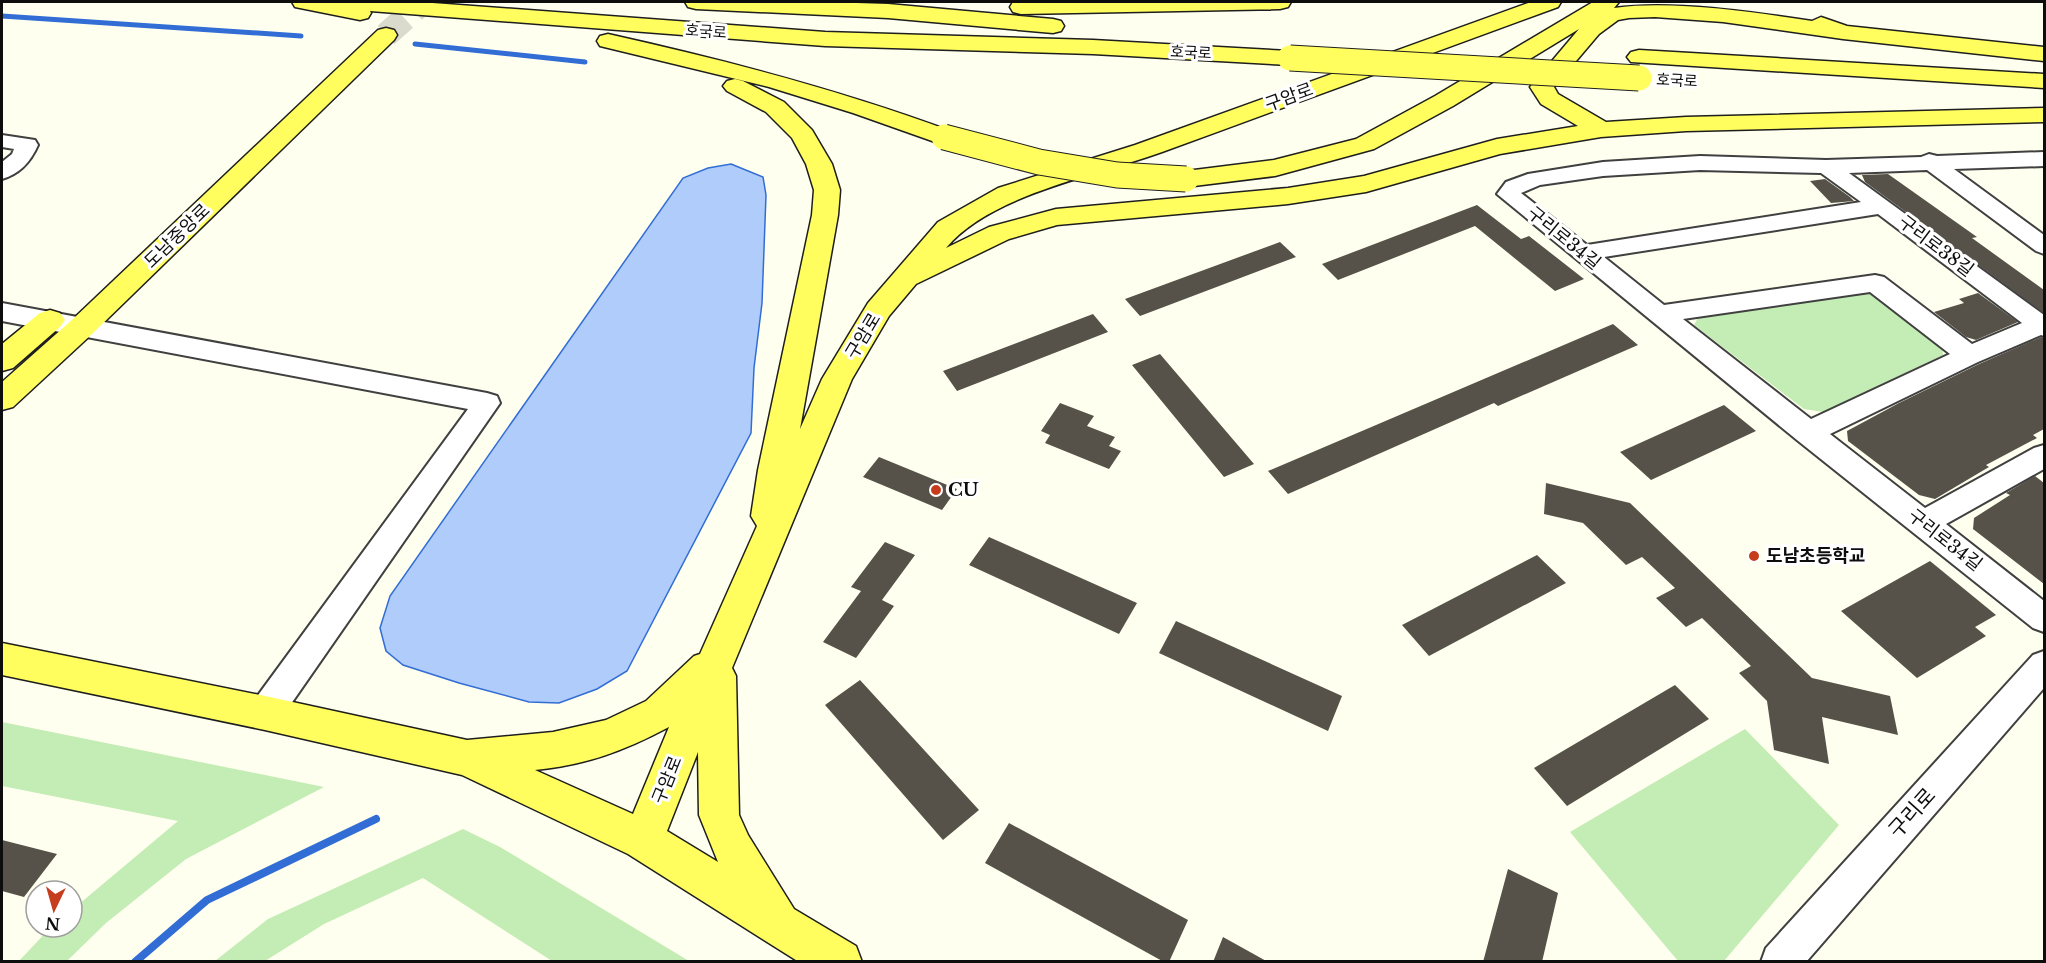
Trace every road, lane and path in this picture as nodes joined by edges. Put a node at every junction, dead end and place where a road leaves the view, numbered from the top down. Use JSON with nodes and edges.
{"nodes":[{"id":1,"x":303,"y":2,"type":"edge"},
{"id":2,"x":339,"y":2,"type":"edge"},
{"id":3,"x":696,"y":2,"type":"edge"},
{"id":4,"x":1280,"y":2,"type":"edge"},
{"id":5,"x":1550,"y":2,"type":"edge"},
{"id":6,"x":1608,"y":2,"type":"edge"},
{"id":7,"x":1763,"y":2,"type":"edge"},
{"id":8,"x":888,"y":11,"type":"junction"},
{"id":9,"x":1843,"y":32,"type":"junction"},
{"id":10,"x":386,"y":35,"type":"tunnel mouth"},
{"id":11,"x":2044,"y":54,"type":"edge"},
{"id":12,"x":677,"y":56,"type":"junction"},
{"id":13,"x":1639,"y":67,"type":"junction"},
{"id":14,"x":2044,"y":81,"type":"edge"},
{"id":15,"x":2044,"y":98,"type":"edge"},
{"id":16,"x":2044,"y":115,"type":"edge"},
{"id":17,"x":1601,"y":130,"type":"junction"},
{"id":18,"x":2,"y":141,"type":"edge"},
{"id":19,"x":1929,"y":161,"type":"junction"},
{"id":20,"x":2041,"y":161,"type":"edge"},
{"id":21,"x":1826,"y":167,"type":"junction"},
{"id":22,"x":2,"y":172,"type":"edge"},
{"id":23,"x":1882,"y":206,"type":"junction"},
{"id":24,"x":2044,"y":246,"type":"edge"},
{"id":25,"x":1583,"y":253,"type":"junction"},
{"id":26,"x":903,"y":281,"type":"junction"},
{"id":27,"x":2,"y":312,"type":"edge"},
{"id":28,"x":1658,"y":314,"type":"junction"},
{"id":29,"x":50,"y":320,"type":"junction"},
{"id":30,"x":83,"y":326,"type":"junction"},
{"id":31,"x":2043,"y":326,"type":"edge"},
{"id":32,"x":1969,"y":356,"type":"junction"},
{"id":33,"x":2,"y":360,"type":"edge"},
{"id":34,"x":2,"y":399,"type":"edge"},
{"id":35,"x":1807,"y":433,"type":"junction"},
{"id":36,"x":2044,"y":456,"type":"edge"},
{"id":37,"x":1923,"y":523,"type":"junction"},
{"id":38,"x":764,"y":554,"type":"junction"},
{"id":39,"x":2044,"y":619,"type":"edge"},
{"id":40,"x":717,"y":658,"type":"junction"},
{"id":41,"x":2,"y":659,"type":"edge"},
{"id":42,"x":2044,"y":665,"type":"edge"},
{"id":43,"x":265,"y":713,"type":"junction"},
{"id":44,"x":467,"y":758,"type":"junction"},
{"id":45,"x":643,"y":840,"type":"junction"},
{"id":46,"x":780,"y":925,"type":"junction"},
{"id":47,"x":840,"y":962,"type":"edge"},
{"id":48,"x":1780,"y":962,"type":"edge"}],
"edges":[{"from":1,"to":12,"type":"main road"},
{"from":2,"to":13,"type":"main road","name":"호국로","bridge":true},
{"from":3,"to":8,"type":"main road","name":"호국로"},
{"from":4,"to":8,"type":"main road"},
{"from":5,"to":26,"type":"main road","name":"구암로"},
{"from":6,"to":12,"type":"main road","bridge":true},
{"from":7,"to":9,"type":"main road"},
{"from":8,"to":13,"type":"main road","name":"호국로"},
{"from":9,"to":11,"type":"main road"},
{"from":9,"to":17,"type":"main road"},
{"from":10,"to":30,"type":"main road","name":"도남중앙로"},
{"from":12,"to":38,"type":"main road"},
{"from":13,"to":14,"type":"main road","name":"호국로"},
{"from":13,"to":15,"type":"main road","name":"호국로"},
{"from":16,"to":17,"type":"main road"},
{"from":17,"to":26,"type":"main road"},
{"from":18,"to":22,"type":"street"},
{"from":19,"to":20,"type":"street","name":"구리로34길"},
{"from":19,"to":21,"type":"street","name":"구리로34길"},
{"from":19,"to":24,"type":"street"},
{"from":21,"to":23,"type":"street","name":"구리로38길"},
{"from":21,"to":25,"type":"street","name":"구리로34길"},
{"from":23,"to":25,"type":"street"},
{"from":23,"to":31,"type":"street","name":"구리로38길"},
{"from":25,"to":28,"type":"street","name":"구리로34길"},
{"from":26,"to":38,"type":"main road","name":"구암로"},
{"from":27,"to":29,"type":"street"},
{"from":28,"to":32,"type":"street"},
{"from":28,"to":35,"type":"street","name":"구리로34길"},
{"from":29,"to":30,"type":"street"},
{"from":29,"to":33,"type":"main road"},
{"from":30,"to":34,"type":"main road","name":"도남중앙로"},
{"from":30,"to":43,"type":"street"},
{"from":31,"to":32,"type":"street"},
{"from":32,"to":35,"type":"street"},
{"from":35,"to":37,"type":"street","name":"구리로34길"},
{"from":36,"to":37,"type":"street"},
{"from":37,"to":39,"type":"street","name":"구리로34길"},
{"from":38,"to":40,"type":"main road","name":"구암로"},
{"from":40,"to":44,"type":"main road"},
{"from":40,"to":45,"type":"main road","name":"구암로"},
{"from":40,"to":46,"type":"main road"},
{"from":41,"to":43,"type":"main road"},
{"from":42,"to":48,"type":"street","name":"구리로"},
{"from":43,"to":44,"type":"main road"},
{"from":44,"to":45,"type":"main road"},
{"from":45,"to":46,"type":"main road"},
{"from":46,"to":47,"type":"main road"}]}
